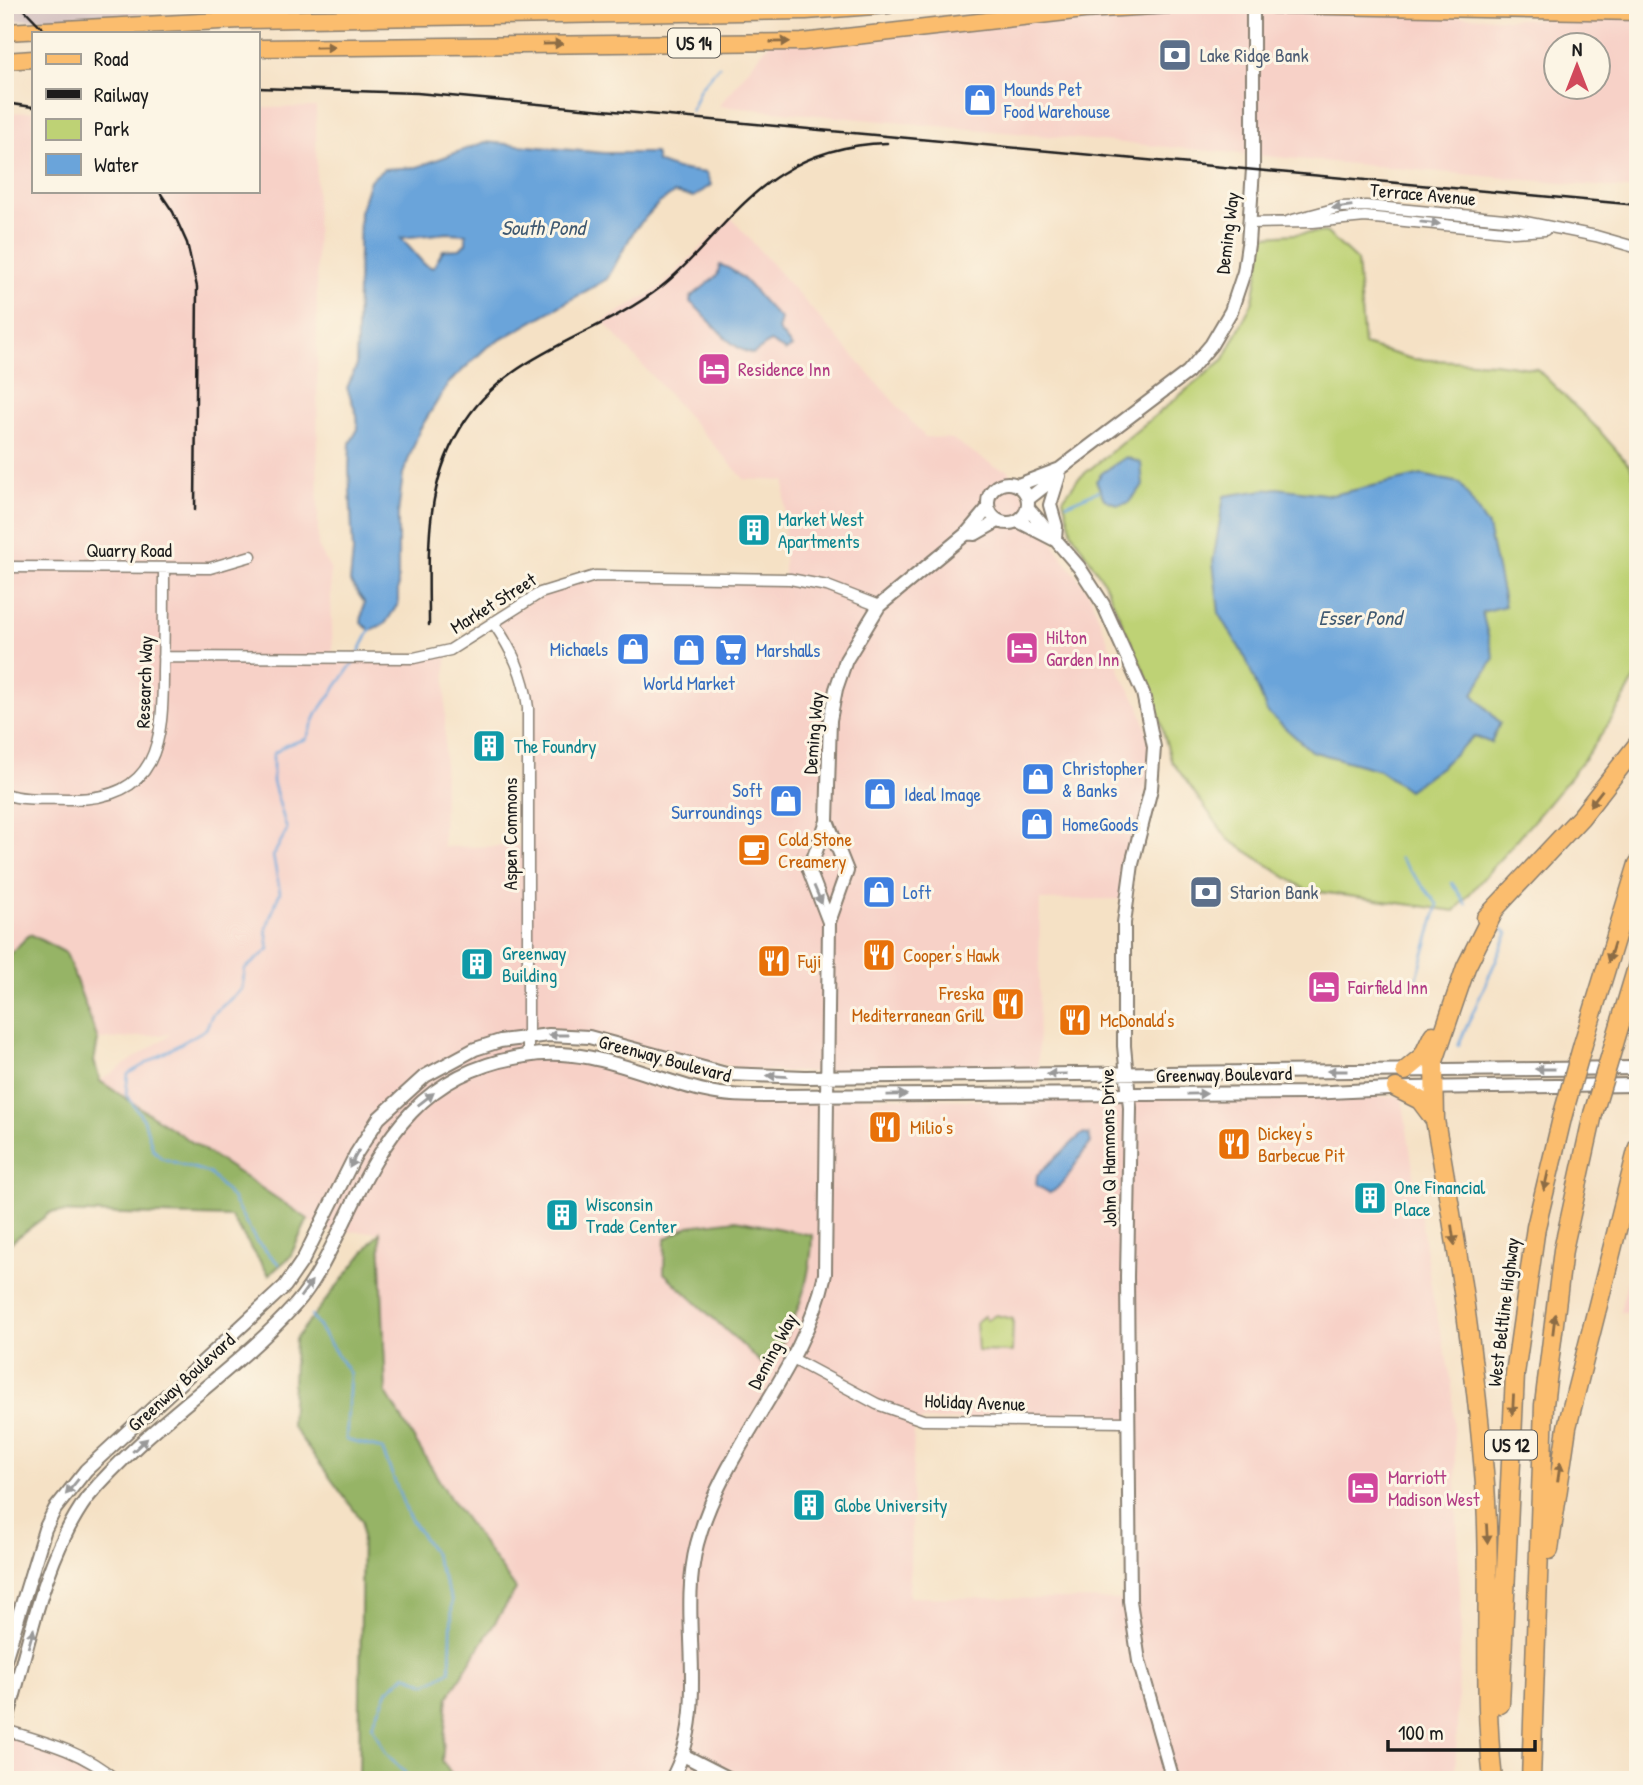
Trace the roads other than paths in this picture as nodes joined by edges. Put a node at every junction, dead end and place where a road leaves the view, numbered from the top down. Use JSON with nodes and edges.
{"nodes":[{"id":1,"x":888,"y":5,"type":"edge"},
{"id":2,"x":1172,"y":5,"type":"edge"},
{"id":3,"x":1254,"y":5,"type":"edge"},
{"id":4,"x":1273,"y":5,"type":"edge"},
{"id":5,"x":753,"y":9,"type":"edge"},
{"id":6,"x":1638,"y":12,"type":"edge"},
{"id":7,"x":5,"y":32,"type":"edge"},
{"id":8,"x":259,"y":48,"type":"edge"},
{"id":9,"x":32,"y":59,"type":"edge"},
{"id":10,"x":5,"y":61,"type":"edge"},
{"id":11,"x":1250,"y":223,"type":"junction"},
{"id":12,"x":1638,"y":248,"type":"edge"},
{"id":13,"x":1060,"y":469,"type":"junction"},
{"id":14,"x":1018,"y":485,"type":"junction"},
{"id":15,"x":1028,"y":504,"type":"junction"},
{"id":16,"x":988,"y":508,"type":"junction"},
{"id":17,"x":998,"y":521,"type":"junction"},
{"id":18,"x":1018,"y":521,"type":"junction"},
{"id":19,"x":967,"y":533,"type":"junction"},
{"id":20,"x":1055,"y":540,"type":"junction"},
{"id":21,"x":251,"y":556,"type":"dead end"},
{"id":22,"x":5,"y":567,"type":"edge"},
{"id":23,"x":164,"y":568,"type":"junction"},
{"id":24,"x":879,"y":606,"type":"junction"},
{"id":25,"x":493,"y":622,"type":"junction"},
{"id":26,"x":163,"y":657,"type":"junction"},
{"id":27,"x":1638,"y":744,"type":"edge"},
{"id":28,"x":5,"y":794,"type":"edge"},
{"id":29,"x":827,"y":821,"type":"junction"},
{"id":30,"x":1638,"y":864,"type":"edge"},
{"id":31,"x":1494,"y":912,"type":"junction"},
{"id":32,"x":829,"y":922,"type":"junction"},
{"id":33,"x":1638,"y":964,"type":"edge"},
{"id":34,"x":527,"y":1036,"type":"junction"},
{"id":35,"x":528,"y":1055,"type":"junction"},
{"id":36,"x":1638,"y":1068,"type":"edge"},
{"id":37,"x":1405,"y":1071,"type":"junction"},
{"id":38,"x":1125,"y":1073,"type":"junction"},
{"id":39,"x":828,"y":1077,"type":"junction"},
{"id":40,"x":1434,"y":1079,"type":"junction"},
{"id":41,"x":1638,"y":1085,"type":"edge"},
{"id":42,"x":1396,"y":1088,"type":"junction"},
{"id":43,"x":1128,"y":1094,"type":"junction"},
{"id":44,"x":828,"y":1096,"type":"junction"},
{"id":45,"x":1435,"y":1119,"type":"junction"},
{"id":46,"x":1638,"y":1147,"type":"edge"},
{"id":47,"x":791,"y":1358,"type":"junction"},
{"id":48,"x":1128,"y":1422,"type":"junction"},
{"id":49,"x":5,"y":1660,"type":"edge"},
{"id":50,"x":1534,"y":1685,"type":"junction"},
{"id":51,"x":5,"y":1729,"type":"edge"},
{"id":52,"x":683,"y":1755,"type":"junction"},
{"id":53,"x":116,"y":1780,"type":"edge"},
{"id":54,"x":671,"y":1780,"type":"edge"},
{"id":55,"x":732,"y":1780,"type":"edge"},
{"id":56,"x":1173,"y":1780,"type":"edge"},
{"id":57,"x":1495,"y":1780,"type":"edge"},
{"id":58,"x":1531,"y":1780,"type":"edge"}],
"edges":[{"from":1,"to":5,"type":"main road","number":"US 14"},
{"from":8,"to":2,"type":"main road","number":"US 14","one_way":true},
{"from":3,"to":11,"type":"street","name":"Deming Way"},
{"from":4,"to":6,"type":"main road"},
{"from":5,"to":7,"type":"main road","number":"US 14"},
{"from":9,"to":10,"type":"main road"},
{"from":11,"to":12,"type":"street","name":"Terrace Avenue"},
{"from":11,"to":13,"type":"street","name":"Deming Way"},
{"from":13,"to":14,"type":"street","name":"Deming Way"},
{"from":13,"to":15,"type":"street","name":"Deming Way"},
{"from":13,"to":20,"type":"street"},
{"from":14,"to":15,"type":"street"},
{"from":14,"to":16,"type":"street"},
{"from":15,"to":18,"type":"street"},
{"from":15,"to":20,"type":"street","name":"John Q Hammons Drive"},
{"from":16,"to":17,"type":"street"},
{"from":16,"to":19,"type":"street","name":"Deming Way"},
{"from":17,"to":18,"type":"street"},
{"from":17,"to":19,"type":"street","name":"Deming Way"},
{"from":18,"to":20,"type":"street","name":"John Q Hammons Drive"},
{"from":19,"to":24,"type":"street","name":"Deming Way"},
{"from":20,"to":38,"type":"street","name":"John Q Hammons Drive"},
{"from":21,"to":23,"type":"street","name":"Quarry Road"},
{"from":22,"to":23,"type":"street","name":"Quarry Road"},
{"from":23,"to":26,"type":"street","name":"Research Way"},
{"from":24,"to":25,"type":"street","name":"Market Street"},
{"from":24,"to":29,"type":"street","name":"Deming Way"},
{"from":25,"to":26,"type":"street","name":"Market Street"},
{"from":25,"to":34,"type":"street","name":"Aspen Commons"},
{"from":26,"to":28,"type":"street","name":"Research Way"},
{"from":27,"to":31,"type":"highway","one_way":true},
{"from":29,"to":32,"type":"street","name":"Deming Way"},
{"from":29,"to":32,"type":"street","name":"Deming Way","one_way":true},
{"from":30,"to":57,"type":"highway","name":"West Beltline Highway","number":"US 12","one_way":true,"bridge":true},
{"from":31,"to":37,"type":"highway"},
{"from":31,"to":40,"type":"highway"},
{"from":32,"to":39,"type":"street","name":"Deming Way"},
{"from":50,"to":33,"type":"highway","number":"US 12","one_way":true,"bridge":true},
{"from":34,"to":35,"type":"street","name":"Aspen Commons"},
{"from":39,"to":34,"type":"street","name":"Greenway Boulevard","one_way":true},
{"from":34,"to":49,"type":"street","name":"Greenway Boulevard","one_way":true},
{"from":35,"to":44,"type":"street","name":"Greenway Boulevard"},
{"from":51,"to":35,"type":"street","name":"Greenway Boulevard","one_way":true},
{"from":36,"to":40,"type":"street","name":"Greenway Boulevard","one_way":true},
{"from":37,"to":38,"type":"street","name":"Greenway Boulevard","one_way":true},
{"from":37,"to":40,"type":"street","name":"Greenway Boulevard"},
{"from":38,"to":39,"type":"street","name":"Greenway Boulevard","one_way":true},
{"from":38,"to":43,"type":"street","name":"John Q Hammons Drive"},
{"from":39,"to":44,"type":"street","name":"Deming Way"},
{"from":40,"to":41,"type":"street","name":"Greenway Boulevard"},
{"from":40,"to":42,"type":"street","name":"Greenway Boulevard"},
{"from":40,"to":45,"type":"highway"},
{"from":43,"to":42,"type":"street","name":"Greenway Boulevard","one_way":true},
{"from":42,"to":45,"type":"highway"},
{"from":44,"to":43,"type":"street","name":"Greenway Boulevard","one_way":true},
{"from":43,"to":48,"type":"street","name":"John Q Hammons Drive"},
{"from":44,"to":47,"type":"street","name":"Deming Way"},
{"from":45,"to":57,"type":"highway","one_way":true},
{"from":50,"to":46,"type":"highway","one_way":true},
{"from":47,"to":48,"type":"street","name":"Holiday Avenue"},
{"from":47,"to":52,"type":"street","name":"Deming Way"},
{"from":48,"to":56,"type":"street","name":"John Q Hammons Drive"},
{"from":50,"to":58,"type":"highway","number":"US 12"},
{"from":51,"to":53,"type":"street"},
{"from":52,"to":54,"type":"street","name":"Deming Way"},
{"from":52,"to":55,"type":"street"}]}
